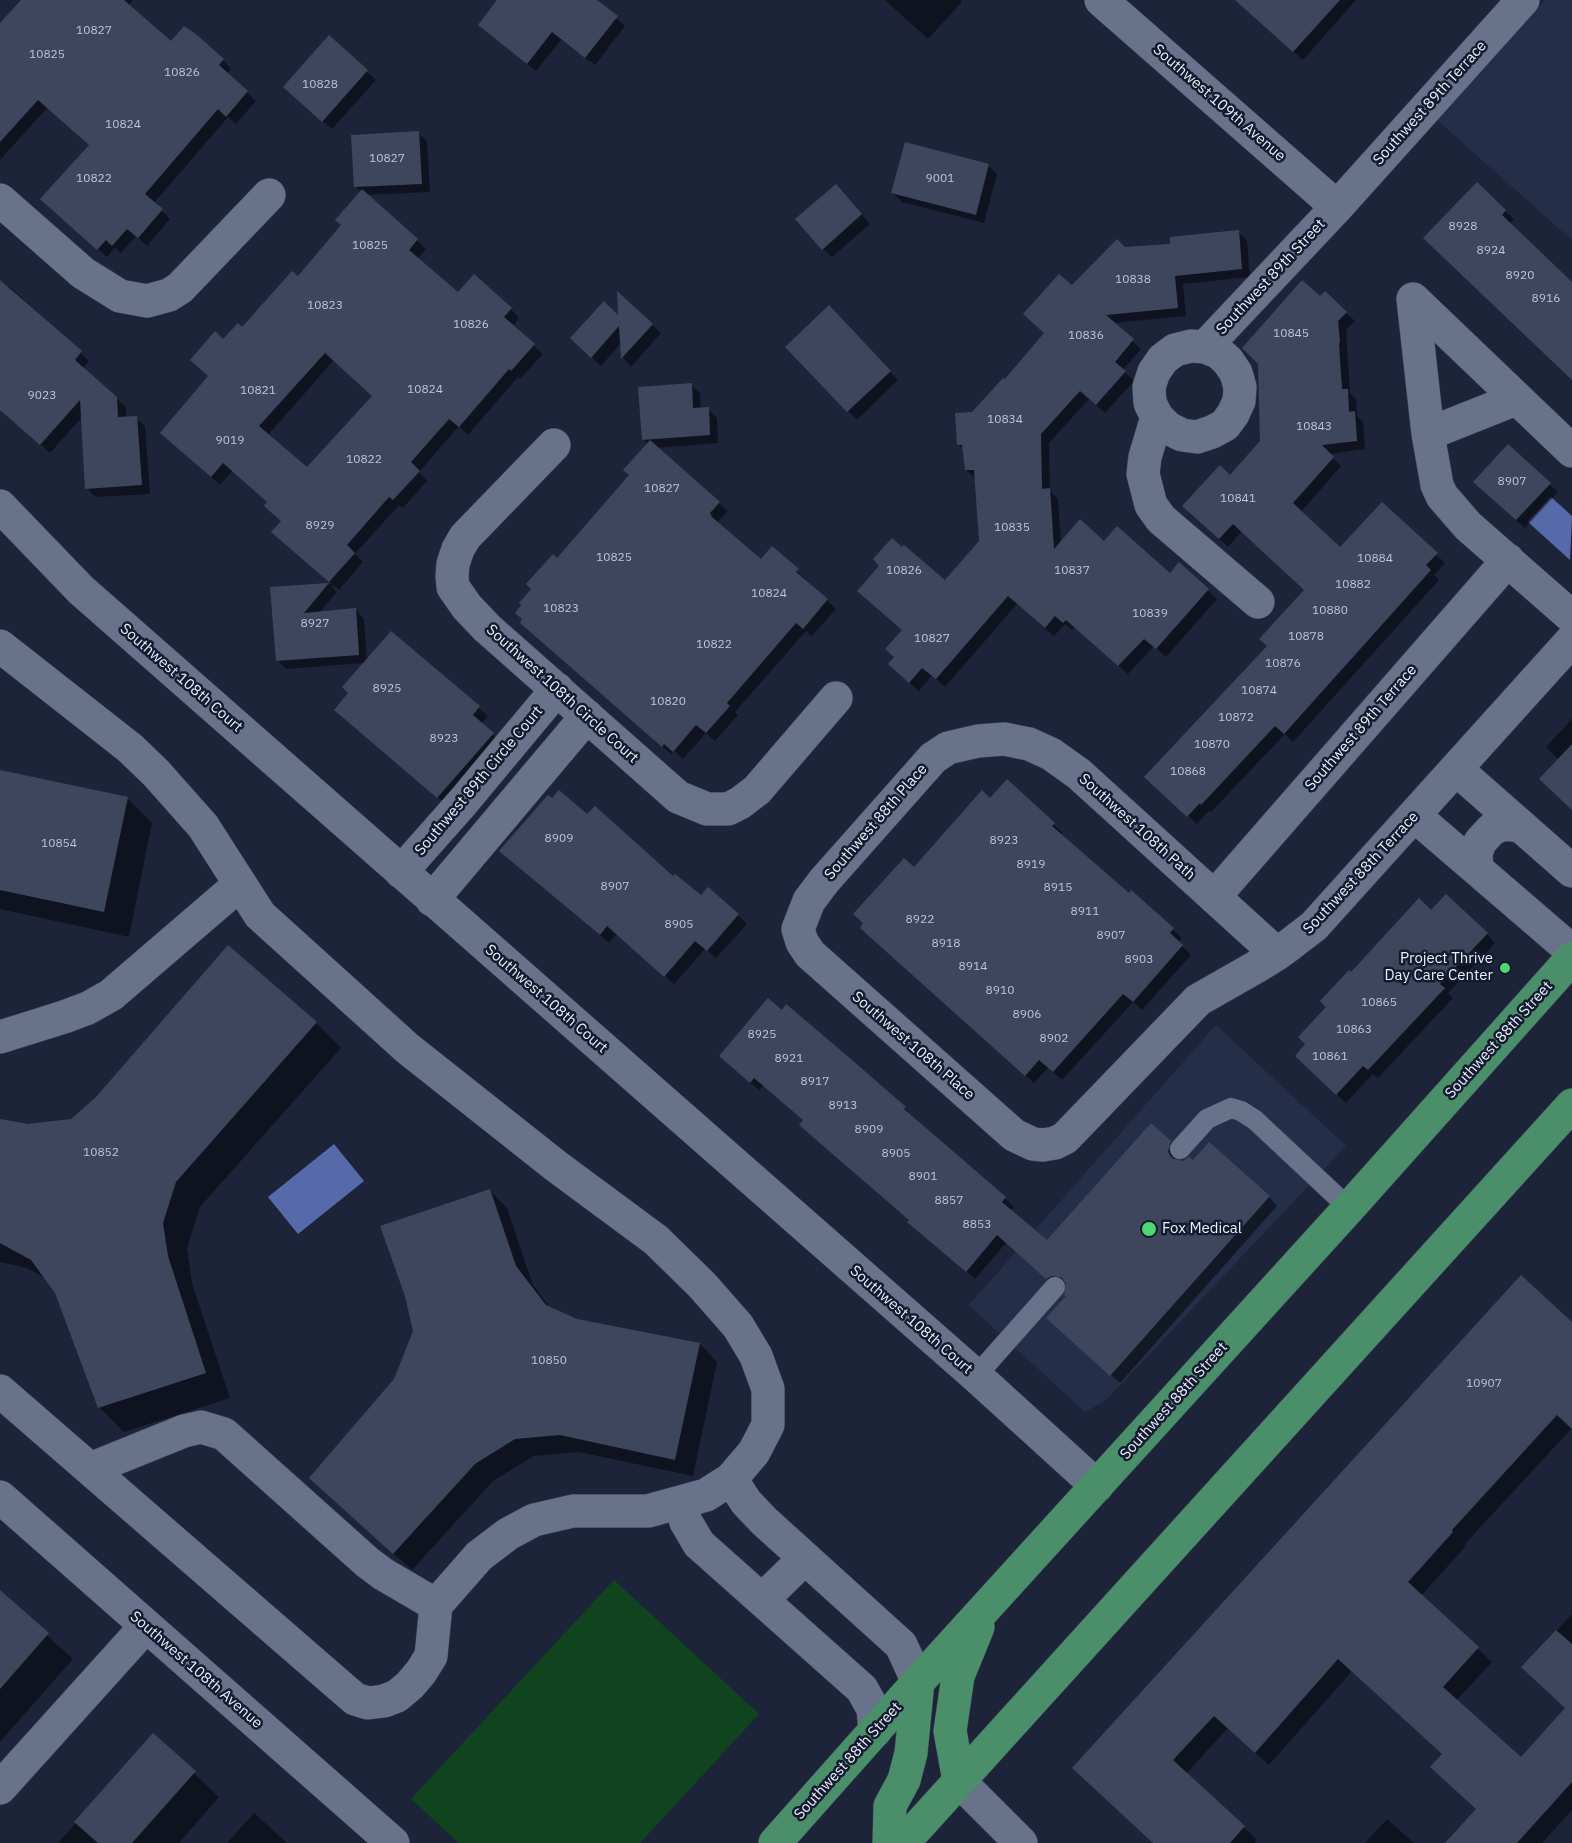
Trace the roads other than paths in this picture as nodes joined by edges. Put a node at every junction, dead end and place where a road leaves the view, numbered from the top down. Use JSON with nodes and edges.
{"nodes":[{"id":1,"x":1101,"y":0,"type":"edge"},
{"id":2,"x":1523,"y":0,"type":"edge"},
{"id":3,"x":269,"y":195,"type":"dead end"},
{"id":4,"x":0,"y":200,"type":"edge"},
{"id":5,"x":1337,"y":207,"type":"junction"},
{"id":6,"x":1205,"y":347,"type":"junction"},
{"id":7,"x":1516,"y":399,"type":"junction"},
{"id":8,"x":1157,"y":417,"type":"junction"},
{"id":9,"x":1428,"y":434,"type":"junction"},
{"id":10,"x":554,"y":445,"type":"dead end"},
{"id":11,"x":1572,"y":451,"type":"edge"},
{"id":12,"x":0,"y":506,"type":"edge"},
{"id":13,"x":1508,"y":560,"type":"junction"},
{"id":14,"x":1258,"y":602,"type":"dead end"},
{"id":15,"x":1572,"y":617,"type":"edge"},
{"id":16,"x":1572,"y":640,"type":"edge"},
{"id":17,"x":0,"y":646,"type":"edge"},
{"id":18,"x":557,"y":689,"type":"junction"},
{"id":19,"x":836,"y":698,"type":"dead end"},
{"id":20,"x":587,"y":716,"type":"junction"},
{"id":21,"x":978,"y":741,"type":"joint"},
{"id":22,"x":1456,"y":769,"type":"junction"},
{"id":23,"x":463,"y":802,"type":"junction"},
{"id":24,"x":1415,"y":816,"type":"junction"},
{"id":25,"x":1521,"y":826,"type":"junction"},
{"id":26,"x":492,"y":829,"type":"junction"},
{"id":27,"x":1477,"y":869,"type":"junction"},
{"id":28,"x":1572,"y":871,"type":"edge"},
{"id":29,"x":401,"y":872,"type":"junction"},
{"id":30,"x":239,"y":885,"type":"junction"},
{"id":31,"x":1214,"y":897,"type":"junction"},
{"id":32,"x":432,"y":900,"type":"junction"},
{"id":33,"x":798,"y":929,"type":"joint"},
{"id":34,"x":1572,"y":951,"type":"edge"},
{"id":35,"x":1277,"y":954,"type":"junction"},
{"id":36,"x":1572,"y":958,"type":"edge"},
{"id":37,"x":0,"y":1037,"type":"edge"},
{"id":38,"x":1572,"y":1105,"type":"edge"},
{"id":39,"x":1043,"y":1145,"type":"joint"},
{"id":40,"x":1180,"y":1149,"type":"dead end"},
{"id":41,"x":1350,"y":1208,"type":"junction"},
{"id":42,"x":1055,"y":1287,"type":"dead end"},
{"id":43,"x":975,"y":1376,"type":"junction"},
{"id":44,"x":0,"y":1391,"type":"edge"},
{"id":45,"x":90,"y":1469,"type":"junction"},
{"id":46,"x":731,"y":1479,"type":"junction"},
{"id":47,"x":1097,"y":1486,"type":"junction"},
{"id":48,"x":0,"y":1497,"type":"edge"},
{"id":49,"x":680,"y":1503,"type":"junction"},
{"id":50,"x":805,"y":1558,"type":"junction"},
{"id":51,"x":762,"y":1600,"type":"junction"},
{"id":52,"x":436,"y":1605,"type":"junction"},
{"id":53,"x":984,"y":1611,"type":"junction"},
{"id":54,"x":146,"y":1626,"type":"junction"},
{"id":55,"x":918,"y":1682,"type":"junction"},
{"id":56,"x":876,"y":1731,"type":"junction"},
{"id":57,"x":959,"y":1781,"type":"junction"},
{"id":58,"x":0,"y":1788,"type":"edge"},
{"id":59,"x":393,"y":1843,"type":"edge"},
{"id":60,"x":775,"y":1843,"type":"edge"},
{"id":61,"x":889,"y":1843,"type":"edge"},
{"id":62,"x":903,"y":1843,"type":"edge"},
{"id":63,"x":1021,"y":1843,"type":"edge"}],
"edges":[{"from":1,"to":5,"type":"street","name":"Southwest 109th Avenue"},
{"from":2,"to":5,"type":"street","name":"Southwest 89th Terrace"},
{"from":3,"to":4,"type":"street"},
{"from":5,"to":6,"type":"street","name":"Southwest 89th Street"},
{"from":6,"to":8,"type":"street","name":"Southwest 89th Street"},
{"from":6,"to":8,"type":"street","name":"Southwest 89th Street"},
{"from":7,"to":9,"type":"street"},
{"from":7,"to":9,"type":"street"},
{"from":7,"to":11,"type":"street"},
{"from":8,"to":14,"type":"street"},
{"from":9,"to":13,"type":"street"},
{"from":10,"to":18,"type":"street","name":"Southwest 108th Circle Court"},
{"from":12,"to":29,"type":"street","name":"Southwest 108th Court"},
{"from":13,"to":15,"type":"street"},
{"from":13,"to":31,"type":"street","name":"Southwest 89th Terrace"},
{"from":16,"to":22,"type":"street","name":"Southwest 88th Terrace"},
{"from":17,"to":30,"type":"street"},
{"from":18,"to":20,"type":"street","name":"Southwest 108th Circle Court"},
{"from":18,"to":23,"type":"street","name":"Southwest 89th Circle Court"},
{"from":19,"to":20,"type":"street","name":"Southwest 108th Circle Court"},
{"from":20,"to":26,"type":"street"},
{"from":21,"to":31,"type":"street","name":"Southwest 108th Path"},
{"from":21,"to":33,"type":"street","name":"Southwest 88th Place"},
{"from":22,"to":24,"type":"street","name":"Southwest 88th Terrace"},
{"from":22,"to":25,"type":"street"},
{"from":23,"to":26,"type":"street"},
{"from":23,"to":29,"type":"street","name":"Southwest 89th Circle Court"},
{"from":24,"to":27,"type":"street"},
{"from":24,"to":35,"type":"street","name":"Southwest 88th Terrace"},
{"from":25,"to":27,"type":"street"},
{"from":25,"to":28,"type":"street"},
{"from":26,"to":32,"type":"street"},
{"from":27,"to":34,"type":"street"},
{"from":29,"to":32,"type":"street","name":"Southwest 108th Court"},
{"from":30,"to":37,"type":"street"},
{"from":30,"to":46,"type":"street"},
{"from":31,"to":35,"type":"street","name":"Southwest 108th Path"},
{"from":32,"to":43,"type":"street","name":"Southwest 108th Court"},
{"from":33,"to":39,"type":"street","name":"Southwest 108th Place"},
{"from":35,"to":39,"type":"street","name":"Southwest 88th Terrace"},
{"from":36,"to":41,"type":"main road","name":"Southwest 88th Street"},
{"from":38,"to":57,"type":"main road"},
{"from":40,"to":41,"type":"lane"},
{"from":41,"to":47,"type":"main road","name":"Southwest 88th Street"},
{"from":42,"to":43,"type":"lane"},
{"from":43,"to":47,"type":"street","name":"Southwest 108th Court"},
{"from":44,"to":45,"type":"street"},
{"from":45,"to":52,"type":"street"},
{"from":45,"to":52,"type":"street"},
{"from":46,"to":49,"type":"street"},
{"from":46,"to":50,"type":"street"},
{"from":47,"to":53,"type":"main road","name":"Southwest 88th Street"},
{"from":48,"to":54,"type":"street","name":"Southwest 108th Avenue"},
{"from":49,"to":51,"type":"street"},
{"from":49,"to":52,"type":"street"},
{"from":50,"to":51,"type":"street"},
{"from":50,"to":55,"type":"street"},
{"from":51,"to":56,"type":"street"},
{"from":53,"to":55,"type":"main road","name":"Southwest 88th Street"},
{"from":53,"to":57,"type":"main road"},
{"from":54,"to":58,"type":"street"},
{"from":54,"to":59,"type":"street","name":"Southwest 108th Avenue"},
{"from":55,"to":56,"type":"main road","name":"Southwest 88th Street"},
{"from":55,"to":61,"type":"main road"},
{"from":56,"to":60,"type":"main road","name":"Southwest 88th Street"},
{"from":57,"to":62,"type":"main road"},
{"from":57,"to":63,"type":"street"}]}
